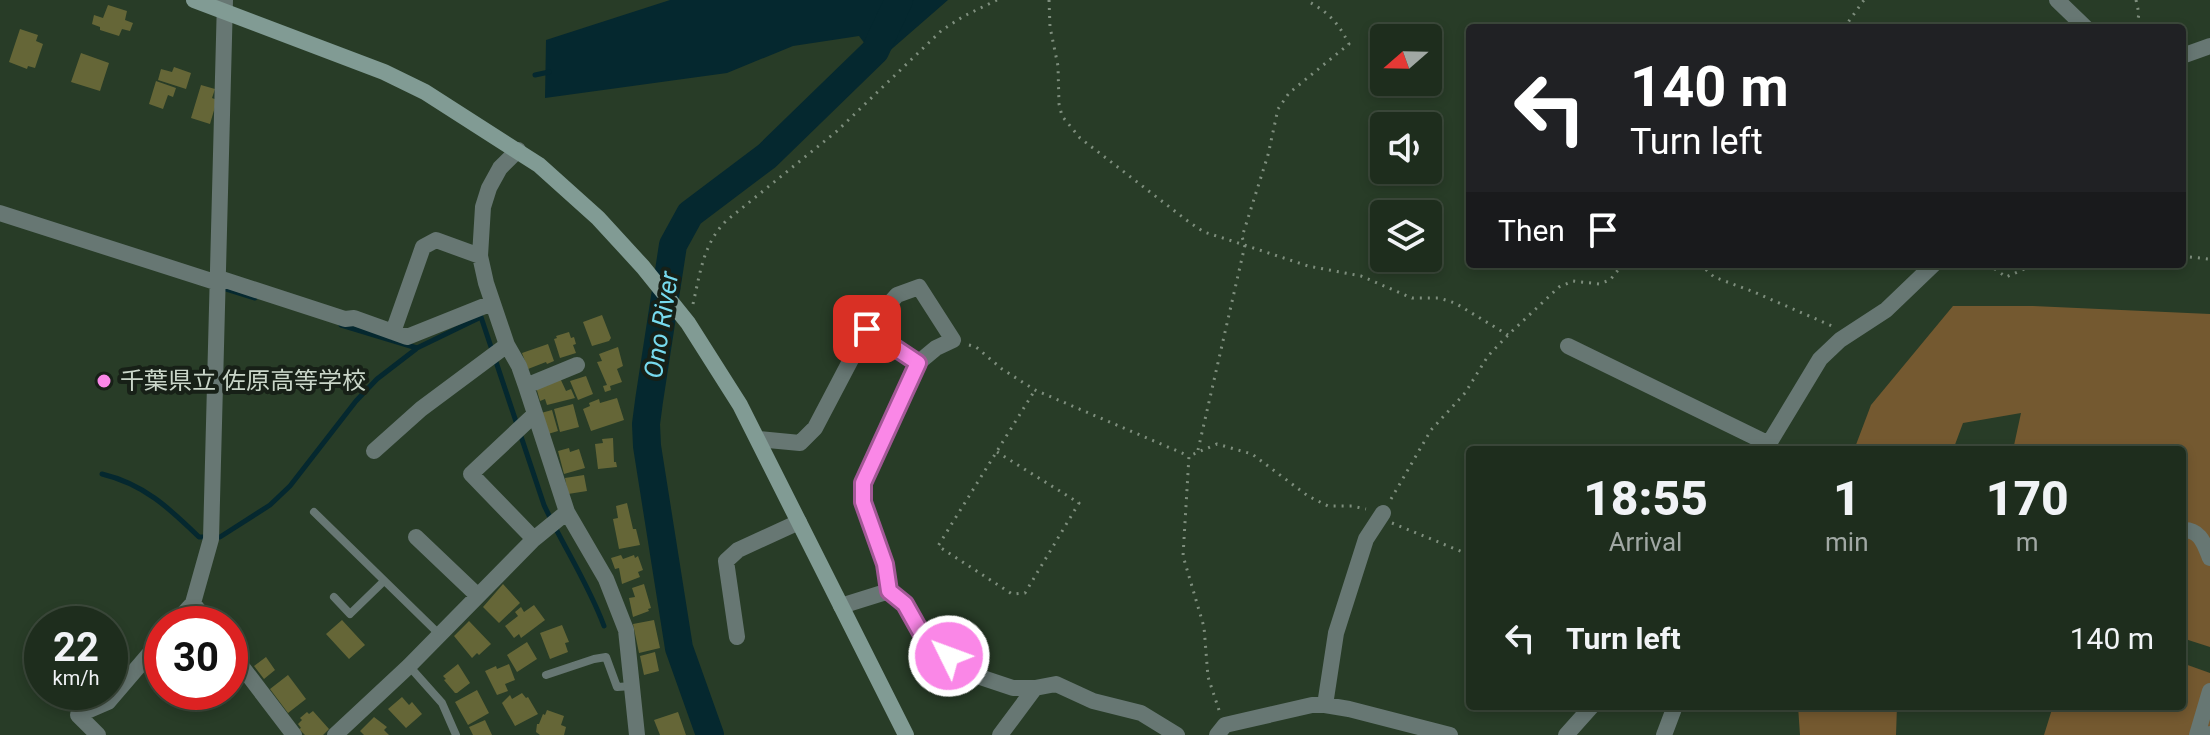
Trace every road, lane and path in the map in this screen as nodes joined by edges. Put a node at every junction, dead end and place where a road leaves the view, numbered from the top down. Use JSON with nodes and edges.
{"nodes":[{"id":1,"x":194,"y":0,"type":"edge"},
{"id":2,"x":997,"y":0,"type":"edge"},
{"id":3,"x":1049,"y":0,"type":"edge"},
{"id":4,"x":1306,"y":0,"type":"edge"},
{"id":5,"x":1864,"y":0,"type":"edge"},
{"id":6,"x":2057,"y":0,"type":"edge"},
{"id":7,"x":2136,"y":0,"type":"edge"},
{"id":8,"x":225,"y":6,"type":"edge"},
{"id":9,"x":1847,"y":24,"type":"edge"},
{"id":10,"x":2082,"y":24,"type":"edge"},
{"id":11,"x":2137,"y":24,"type":"edge"},
{"id":12,"x":2210,"y":46,"type":"edge"},
{"id":13,"x":2186,"y":55,"type":"edge"},
{"id":14,"x":518,"y":150,"type":"junction"},
{"id":15,"x":0,"y":213,"type":"edge"},
{"id":16,"x":1245,"y":245,"type":"junction"},
{"id":17,"x":480,"y":256,"type":"junction"},
{"id":18,"x":2186,"y":256,"type":"edge"},
{"id":19,"x":2208,"y":259,"type":"dead end"},
{"id":20,"x":1620,"y":268,"type":"edge"},
{"id":21,"x":1704,"y":268,"type":"edge"},
{"id":22,"x":1930,"y":268,"type":"edge"},
{"id":23,"x":1994,"y":268,"type":"edge"},
{"id":24,"x":2027,"y":268,"type":"edge"},
{"id":25,"x":218,"y":283,"type":"junction"},
{"id":26,"x":492,"y":303,"type":"junction"},
{"id":27,"x":688,"y":323,"type":"junction"},
{"id":28,"x":867,"y":329,"type":"junction"},
{"id":29,"x":393,"y":332,"type":"junction"},
{"id":30,"x":1508,"y":335,"type":"junction"},
{"id":31,"x":953,"y":340,"type":"junction"},
{"id":32,"x":1840,"y":340,"type":"junction"},
{"id":33,"x":507,"y":345,"type":"junction"},
{"id":34,"x":1568,"y":346,"type":"dead end"},
{"id":35,"x":918,"y":363,"type":"junction"},
{"id":36,"x":577,"y":365,"type":"dead end"},
{"id":37,"x":526,"y":386,"type":"junction"},
{"id":38,"x":1035,"y":390,"type":"junction"},
{"id":39,"x":535,"y":414,"type":"junction"},
{"id":40,"x":758,"y":439,"type":"junction"},
{"id":41,"x":1765,"y":446,"type":"edge"},
{"id":42,"x":1768,"y":446,"type":"edge"},
{"id":43,"x":374,"y":451,"type":"dead end"},
{"id":44,"x":997,"y":452,"type":"junction"},
{"id":45,"x":1197,"y":453,"type":"junction"},
{"id":46,"x":1189,"y":456,"type":"junction"},
{"id":47,"x":314,"y":512,"type":"dead end"},
{"id":48,"x":1383,"y":513,"type":"junction"},
{"id":49,"x":557,"y":520,"type":"junction"},
{"id":50,"x":799,"y":522,"type":"junction"},
{"id":51,"x":2186,"y":529,"type":"edge"},
{"id":52,"x":416,"y":537,"type":"dead end"},
{"id":53,"x":534,"y":539,"type":"junction"},
{"id":54,"x":1466,"y":553,"type":"edge"},
{"id":55,"x":2210,"y":558,"type":"edge"},
{"id":56,"x":384,"y":581,"type":"junction"},
{"id":57,"x":889,"y":591,"type":"junction"},
{"id":58,"x":478,"y":596,"type":"junction"},
{"id":59,"x":334,"y":597,"type":"dead end"},
{"id":60,"x":193,"y":603,"type":"junction"},
{"id":61,"x":190,"y":606,"type":"edge"},
{"id":62,"x":195,"y":606,"type":"edge"},
{"id":63,"x":841,"y":606,"type":"junction"},
{"id":64,"x":440,"y":635,"type":"junction"},
{"id":65,"x":737,"y":637,"type":"dead end"},
{"id":66,"x":144,"y":660,"type":"edge"},
{"id":67,"x":409,"y":666,"type":"junction"},
{"id":68,"x":248,"y":675,"type":"edge"},
{"id":69,"x":546,"y":675,"type":"dead end"},
{"id":70,"x":633,"y":686,"type":"junction"},
{"id":71,"x":1035,"y":688,"type":"junction"},
{"id":72,"x":2210,"y":691,"type":"edge"},
{"id":73,"x":1325,"y":705,"type":"junction"},
{"id":74,"x":1588,"y":710,"type":"edge"},
{"id":75,"x":1673,"y":710,"type":"edge"},
{"id":76,"x":1221,"y":730,"type":"edge"},
{"id":77,"x":632,"y":733,"type":"edge"},
{"id":78,"x":98,"y":735,"type":"edge"},
{"id":79,"x":294,"y":735,"type":"edge"},
{"id":80,"x":335,"y":735,"type":"edge"},
{"id":81,"x":456,"y":735,"type":"edge"},
{"id":82,"x":906,"y":735,"type":"edge"},
{"id":83,"x":1000,"y":735,"type":"edge"},
{"id":84,"x":1177,"y":735,"type":"edge"},
{"id":85,"x":1450,"y":735,"type":"edge"},
{"id":86,"x":1566,"y":735,"type":"edge"},
{"id":87,"x":1664,"y":735,"type":"edge"},
{"id":88,"x":2197,"y":735,"type":"edge"}],
"edges":[{"from":1,"to":8,"type":"street"},
{"from":2,"to":27,"type":"path"},
{"from":3,"to":16,"type":"path"},
{"from":4,"to":16,"type":"path"},
{"from":5,"to":9,"type":"path"},
{"from":6,"to":10,"type":"street"},
{"from":7,"to":11,"type":"path"},
{"from":8,"to":14,"type":"street"},
{"from":8,"to":25,"type":"street"},
{"from":12,"to":13,"type":"street"},
{"from":14,"to":17,"type":"street"},
{"from":14,"to":27,"type":"street"},
{"from":15,"to":25,"type":"street"},
{"from":16,"to":30,"type":"path"},
{"from":16,"to":45,"type":"path"},
{"from":17,"to":26,"type":"street"},
{"from":17,"to":29,"type":"street"},
{"from":18,"to":19,"type":"path"},
{"from":20,"to":30,"type":"path"},
{"from":21,"to":32,"type":"path"},
{"from":22,"to":32,"type":"street"},
{"from":23,"to":24,"type":"path"},
{"from":25,"to":29,"type":"street"},
{"from":25,"to":60,"type":"street"},
{"from":26,"to":29,"type":"street"},
{"from":26,"to":33,"type":"street"},
{"from":27,"to":40,"type":"street"},
{"from":28,"to":31,"type":"street"},
{"from":28,"to":35,"type":"street"},
{"from":28,"to":40,"type":"street"},
{"from":30,"to":48,"type":"path"},
{"from":31,"to":35,"type":"street"},
{"from":31,"to":38,"type":"path"},
{"from":32,"to":42,"type":"street"},
{"from":33,"to":37,"type":"street"},
{"from":33,"to":43,"type":"street"},
{"from":34,"to":41,"type":"street"},
{"from":35,"to":57,"type":"street"},
{"from":36,"to":37,"type":"street"},
{"from":37,"to":39,"type":"street"},
{"from":38,"to":44,"type":"path"},
{"from":38,"to":46,"type":"path"},
{"from":39,"to":49,"type":"street"},
{"from":39,"to":53,"type":"street"},
{"from":40,"to":50,"type":"street"},
{"from":44,"to":44,"type":"path"},
{"from":45,"to":46,"type":"path"},
{"from":45,"to":48,"type":"path"},
{"from":46,"to":76,"type":"path"},
{"from":47,"to":56,"type":"lane"},
{"from":48,"to":54,"type":"path"},
{"from":48,"to":73,"type":"street"},
{"from":49,"to":53,"type":"street"},
{"from":49,"to":70,"type":"street"},
{"from":50,"to":63,"type":"street"},
{"from":50,"to":65,"type":"street"},
{"from":51,"to":55,"type":"street"},
{"from":52,"to":58,"type":"street"},
{"from":53,"to":58,"type":"street"},
{"from":56,"to":59,"type":"lane"},
{"from":56,"to":64,"type":"lane"},
{"from":57,"to":63,"type":"street"},
{"from":57,"to":71,"type":"street"},
{"from":58,"to":64,"type":"street"},
{"from":60,"to":61,"type":"street"},
{"from":60,"to":62,"type":"street"},
{"from":63,"to":82,"type":"street"},
{"from":64,"to":67,"type":"street"},
{"from":66,"to":78,"type":"street"},
{"from":67,"to":80,"type":"street"},
{"from":67,"to":81,"type":"lane"},
{"from":68,"to":79,"type":"street"},
{"from":69,"to":70,"type":"lane"},
{"from":70,"to":77,"type":"street"},
{"from":71,"to":83,"type":"street"},
{"from":71,"to":84,"type":"street"},
{"from":72,"to":88,"type":"street"},
{"from":73,"to":76,"type":"street"},
{"from":73,"to":85,"type":"street"},
{"from":74,"to":86,"type":"street"},
{"from":75,"to":87,"type":"street"}]}
